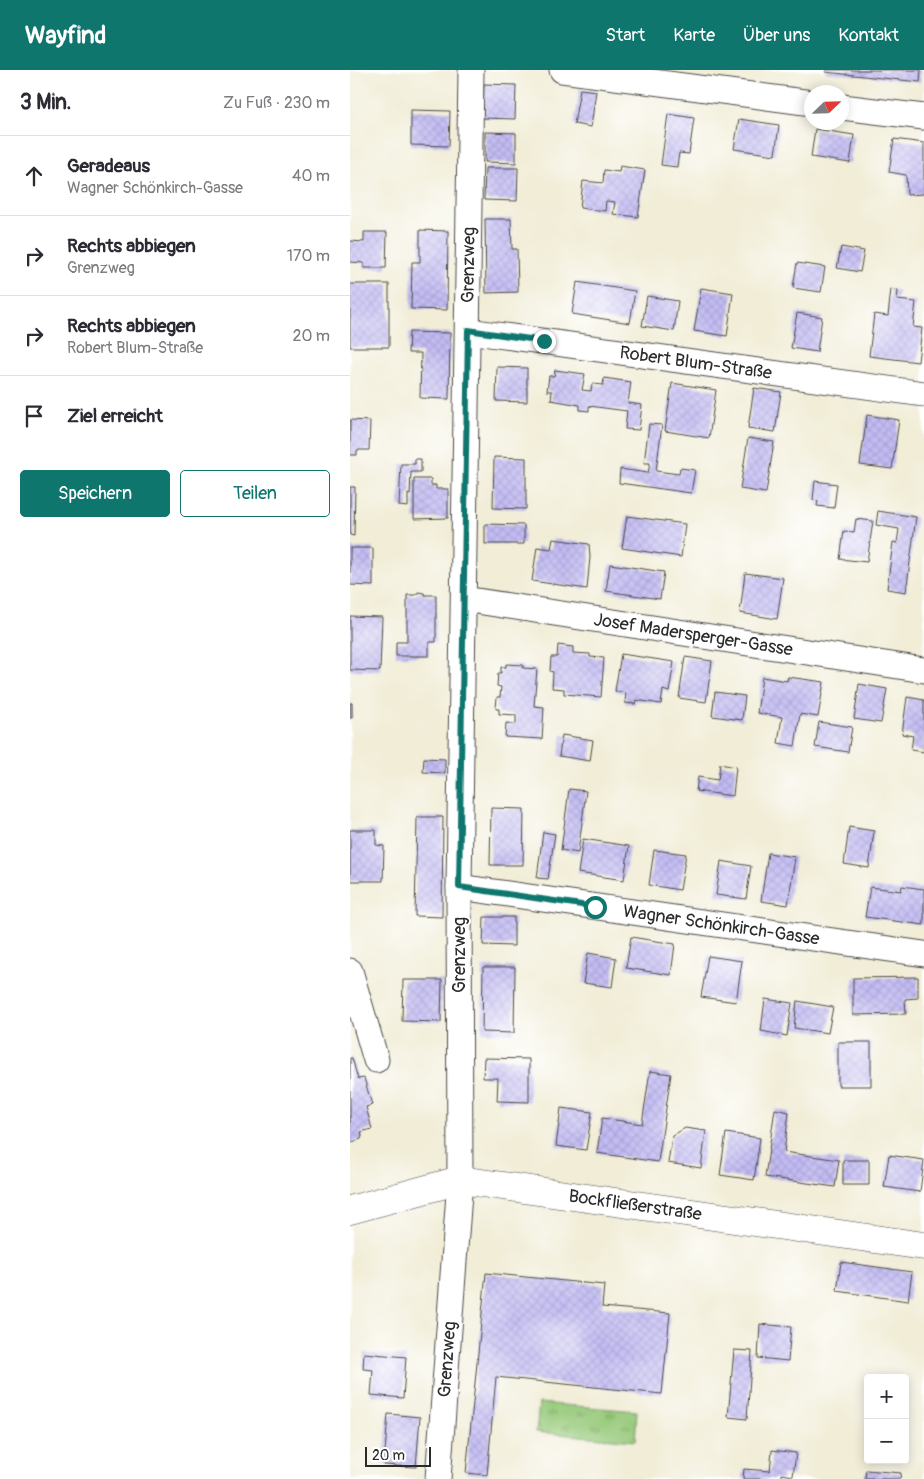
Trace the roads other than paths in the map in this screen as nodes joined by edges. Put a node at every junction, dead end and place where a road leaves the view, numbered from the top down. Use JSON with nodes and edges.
{"nodes":[{"id":1,"x":471,"y":70,"type":"edge"},
{"id":2,"x":562,"y":70,"type":"edge"},
{"id":3,"x":804,"y":102,"type":"edge"},
{"id":4,"x":849,"y":108,"type":"edge"},
{"id":5,"x":924,"y":117,"type":"edge"},
{"id":6,"x":468,"y":330,"type":"junction"},
{"id":7,"x":924,"y":394,"type":"edge"},
{"id":8,"x":464,"y":599,"type":"junction"},
{"id":9,"x":924,"y":670,"type":"edge"},
{"id":10,"x":459,"y":887,"type":"junction"},
{"id":11,"x":924,"y":954,"type":"edge"},
{"id":12,"x":350,"y":971,"type":"edge"},
{"id":13,"x":376,"y":1060,"type":"dead end"},
{"id":14,"x":460,"y":1180,"type":"junction"},
{"id":15,"x":350,"y":1210,"type":"edge"},
{"id":16,"x":924,"y":1246,"type":"edge"},
{"id":17,"x":438,"y":1479,"type":"edge"}],
"edges":[{"from":1,"to":6,"type":"street","name":"Grenzweg"},
{"from":2,"to":3,"type":"street"},
{"from":4,"to":5,"type":"street"},
{"from":6,"to":7,"type":"street","name":"Robert Blum-Straße"},
{"from":6,"to":8,"type":"street","name":"Grenzweg"},
{"from":8,"to":9,"type":"street","name":"Josef Madersperger-Gasse"},
{"from":8,"to":10,"type":"street","name":"Grenzweg"},
{"from":10,"to":11,"type":"street","name":"Wagner Schönkirch-Gasse"},
{"from":10,"to":14,"type":"street","name":"Grenzweg"},
{"from":12,"to":13,"type":"street"},
{"from":14,"to":15,"type":"main road","name":"Bockfließerstraße"},
{"from":14,"to":16,"type":"main road","name":"Bockfließerstraße"},
{"from":14,"to":17,"type":"street","name":"Grenzweg"}]}
